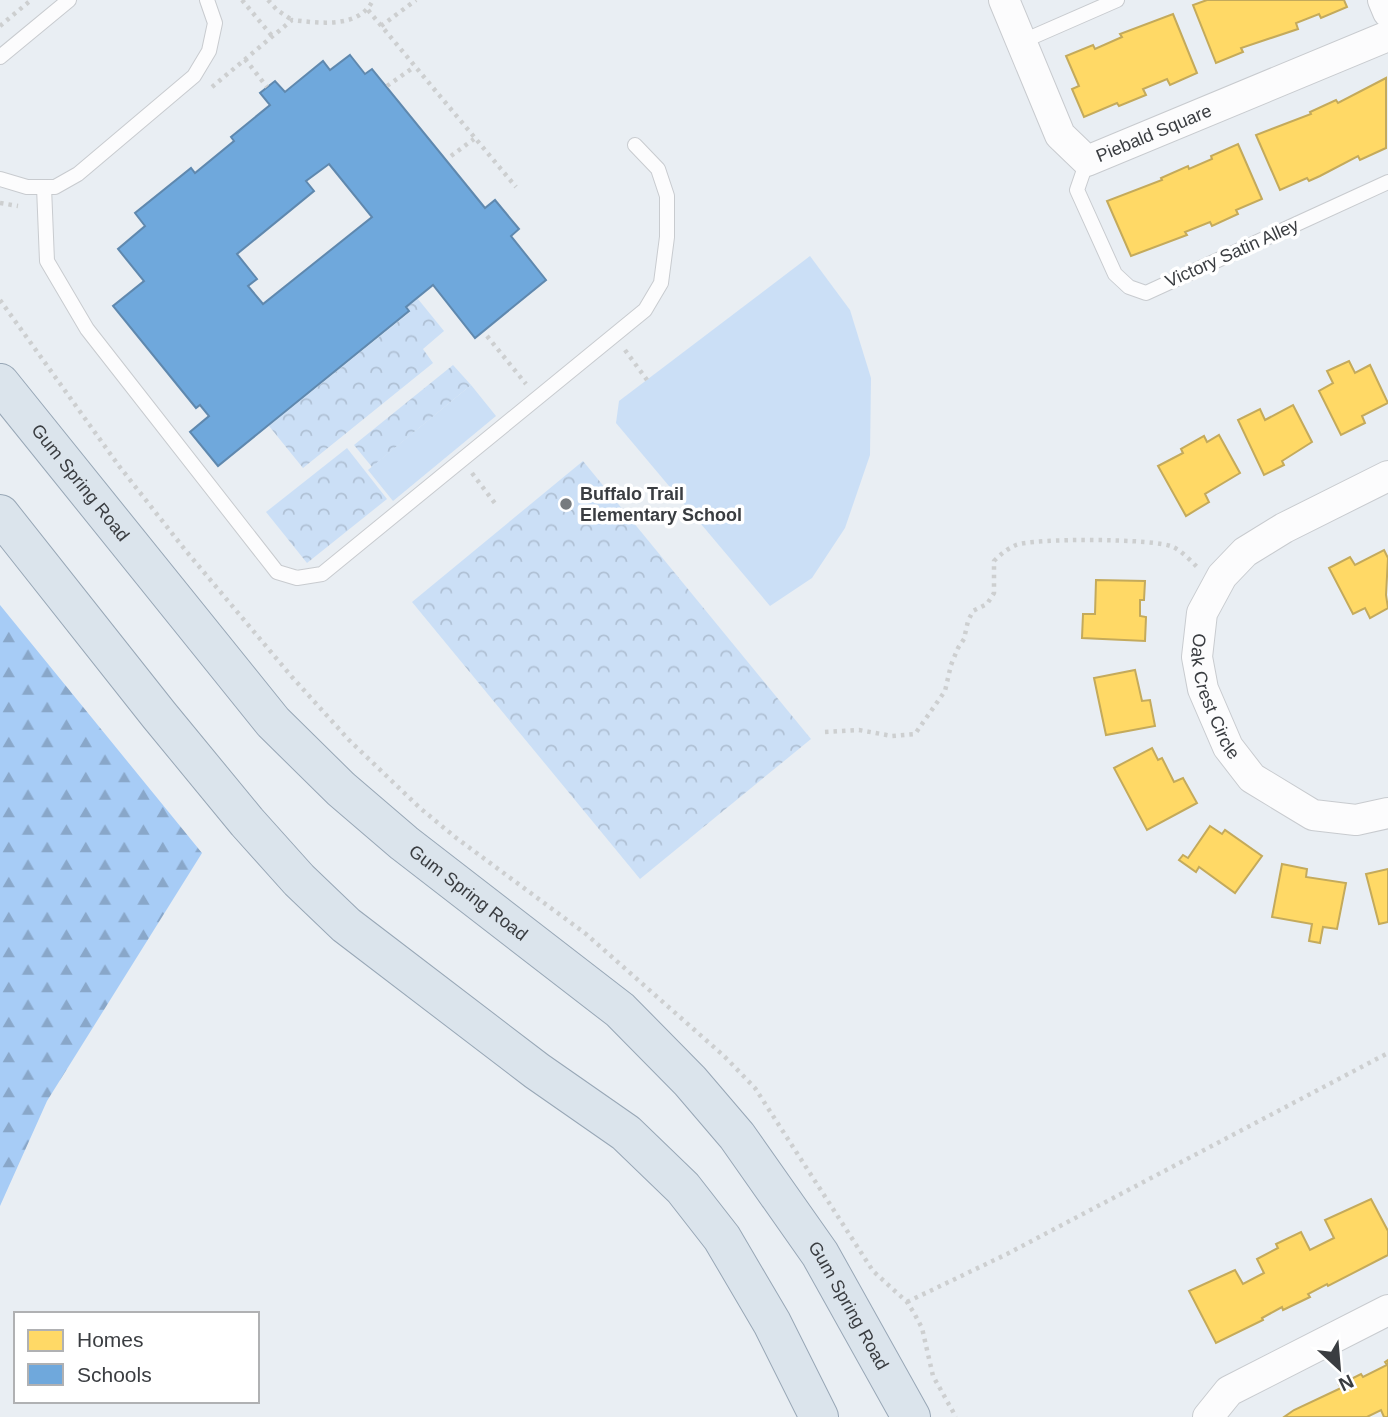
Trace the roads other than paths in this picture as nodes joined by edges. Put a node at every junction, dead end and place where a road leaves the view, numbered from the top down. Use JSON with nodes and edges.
{"nodes":[{"id":1,"x":69,"y":0,"type":"edge"},
{"id":2,"x":206,"y":0,"type":"edge"},
{"id":3,"x":1004,"y":0,"type":"edge"},
{"id":4,"x":1117,"y":0,"type":"edge"},
{"id":5,"x":1383,"y":0,"type":"edge"},
{"id":6,"x":1388,"y":12,"type":"edge"},
{"id":7,"x":1388,"y":36,"type":"edge"},
{"id":8,"x":1021,"y":41,"type":"junction"},
{"id":9,"x":0,"y":57,"type":"edge"},
{"id":10,"x":635,"y":145,"type":"dead end"},
{"id":11,"x":1087,"y":161,"type":"junction"},
{"id":12,"x":0,"y":179,"type":"edge"},
{"id":13,"x":1388,"y":182,"type":"edge"},
{"id":14,"x":44,"y":187,"type":"junction"},
{"id":15,"x":0,"y":383,"type":"edge"},
{"id":16,"x":1388,"y":476,"type":"edge"},
{"id":17,"x":0,"y":514,"type":"edge"},
{"id":18,"x":1388,"y":813,"type":"edge"},
{"id":19,"x":1388,"y":1310,"type":"edge"},
{"id":20,"x":819,"y":1417,"type":"edge"},
{"id":21,"x":911,"y":1417,"type":"edge"},
{"id":22,"x":1208,"y":1417,"type":"edge"}],
"edges":[{"from":1,"to":9,"type":"lane"},
{"from":2,"to":14,"type":"lane"},
{"from":3,"to":8,"type":"street","name":"Piebald Square"},
{"from":4,"to":8,"type":"lane"},
{"from":5,"to":6,"type":"street"},
{"from":7,"to":11,"type":"street","name":"Piebald Square"},
{"from":8,"to":11,"type":"street","name":"Piebald Square"},
{"from":10,"to":14,"type":"lane"},
{"from":11,"to":13,"type":"lane","name":"Victory Satin Alley"},
{"from":12,"to":14,"type":"lane"},
{"from":15,"to":21,"type":"main road","name":"Gum Spring Road"},
{"from":16,"to":18,"type":"street","name":"Oak Crest Circle"},
{"from":17,"to":20,"type":"main road"},
{"from":19,"to":22,"type":"street"}]}
